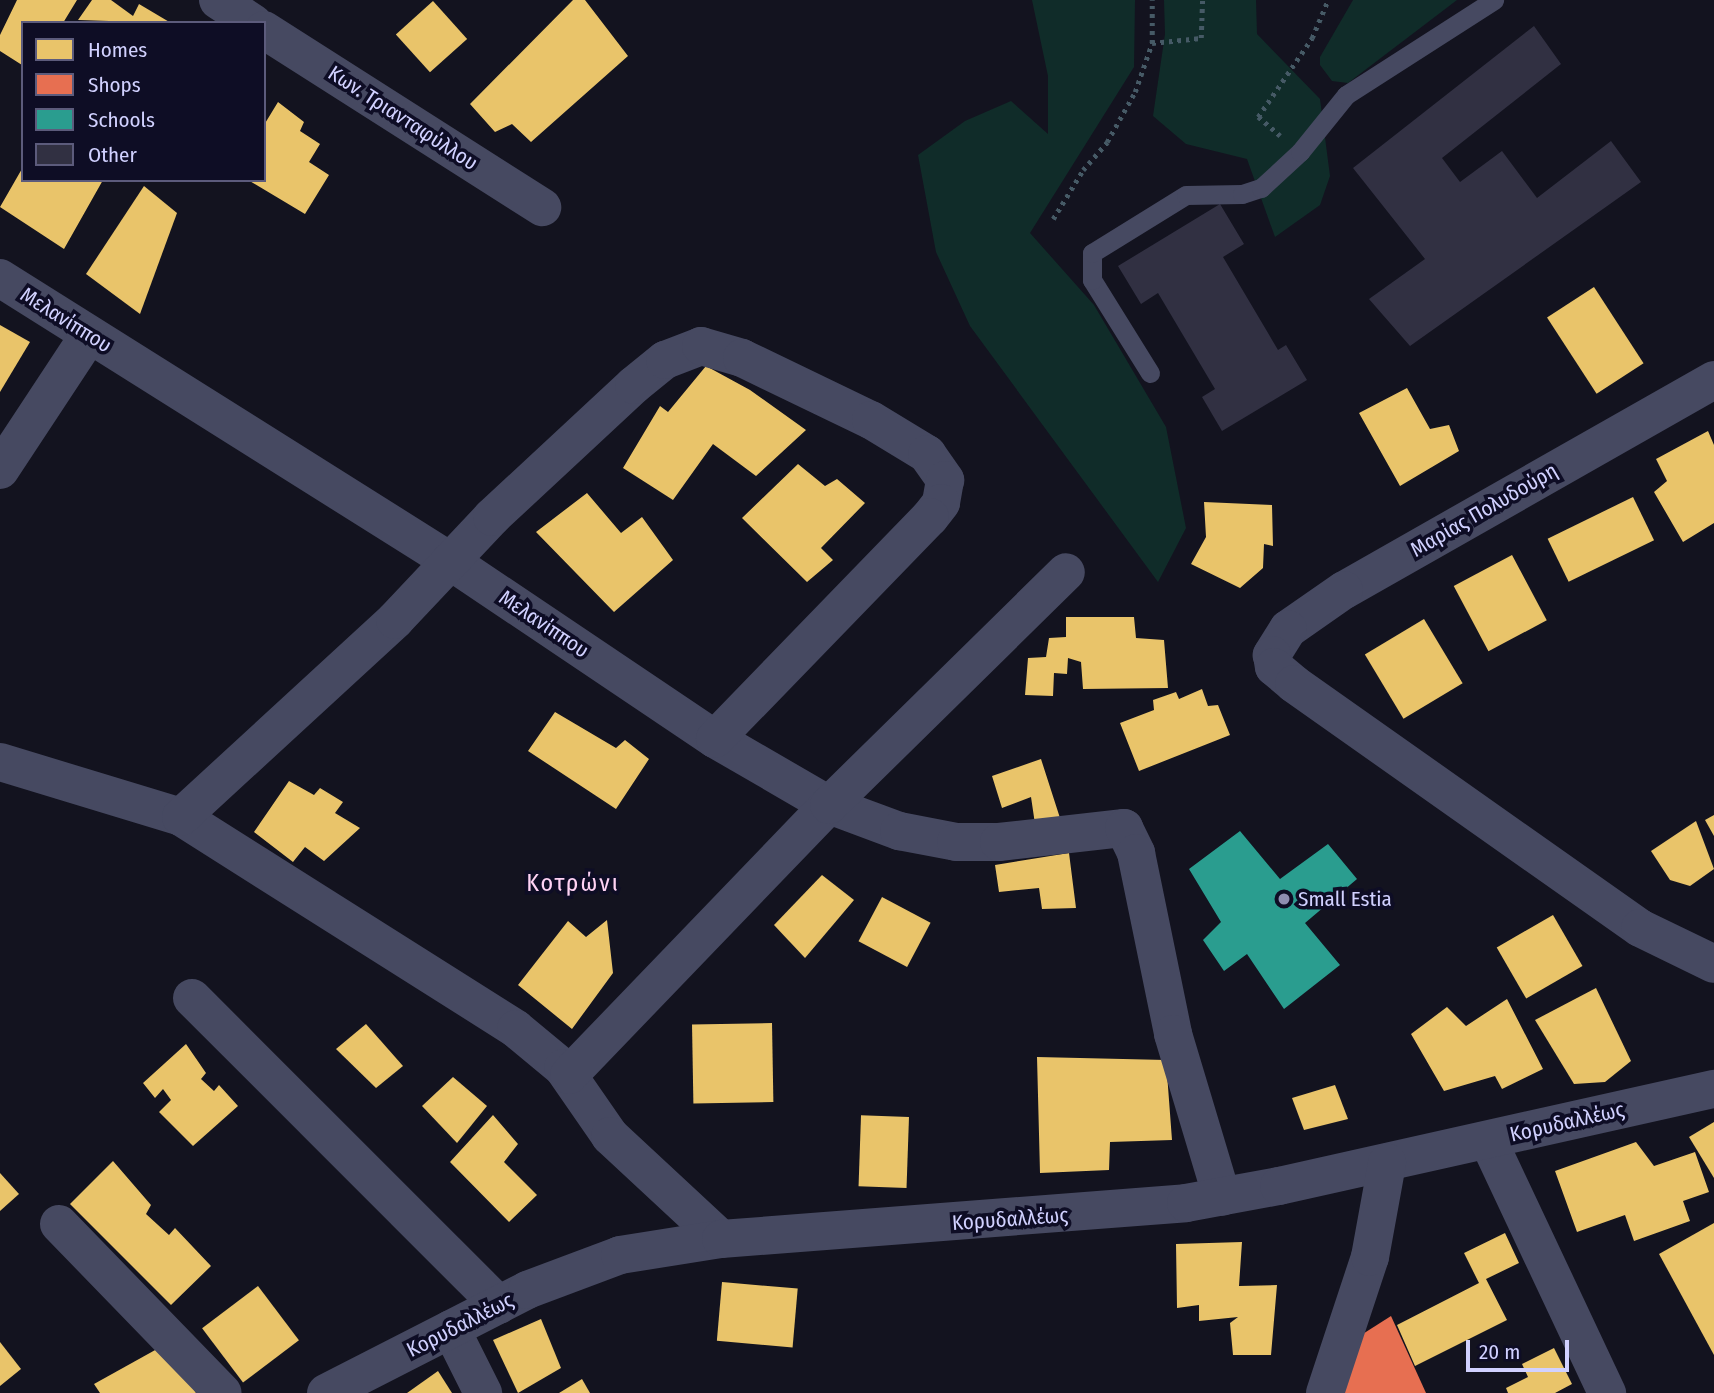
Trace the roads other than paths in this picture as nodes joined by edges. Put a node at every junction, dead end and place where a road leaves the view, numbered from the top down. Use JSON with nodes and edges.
{"nodes":[{"id":1,"x":218,"y":0,"type":"edge"},
{"id":2,"x":1494,"y":0,"type":"edge"},
{"id":3,"x":251,"y":21,"type":"edge"},
{"id":4,"x":266,"y":31,"type":"edge"},
{"id":5,"x":542,"y":207,"type":"dead end"},
{"id":6,"x":0,"y":278,"type":"edge"},
{"id":7,"x":89,"y":335,"type":"junction"},
{"id":8,"x":1150,"y":373,"type":"dead end"},
{"id":9,"x":1714,"y":380,"type":"edge"},
{"id":10,"x":0,"y":470,"type":"edge"},
{"id":11,"x":450,"y":561,"type":"junction"},
{"id":12,"x":1066,"y":572,"type":"dead end"},
{"id":13,"x":715,"y":739,"type":"junction"},
{"id":14,"x":0,"y":762,"type":"edge"},
{"id":15,"x":829,"y":805,"type":"junction"},
{"id":16,"x":181,"y":817,"type":"junction"},
{"id":17,"x":1714,"y":964,"type":"edge"},
{"id":18,"x":192,"y":998,"type":"dead end"},
{"id":19,"x":569,"y":1075,"type":"junction"},
{"id":20,"x":1714,"y":1089,"type":"edge"},
{"id":21,"x":1488,"y":1140,"type":"junction"},
{"id":22,"x":1387,"y":1163,"type":"junction"},
{"id":23,"x":1222,"y":1197,"type":"junction"},
{"id":24,"x":59,"y":1224,"type":"dead end"},
{"id":25,"x":721,"y":1239,"type":"junction"},
{"id":26,"x":499,"y":1304,"type":"junction"},
{"id":27,"x":451,"y":1329,"type":"junction"},
{"id":28,"x":223,"y":1393,"type":"edge"},
{"id":29,"x":326,"y":1393,"type":"edge"},
{"id":30,"x":483,"y":1393,"type":"edge"},
{"id":31,"x":1325,"y":1393,"type":"edge"},
{"id":32,"x":1607,"y":1393,"type":"edge"}],
"edges":[{"from":1,"to":3,"type":"street"},
{"from":2,"to":8,"type":"lane"},
{"from":4,"to":5,"type":"street","name":"Κων. Τριανταφύλλου"},
{"from":6,"to":7,"type":"street","name":"Μελανίππου"},
{"from":7,"to":10,"type":"street"},
{"from":7,"to":11,"type":"street","name":"Μελανίππου"},
{"from":9,"to":17,"type":"street","name":"Μαρίας Πολυδούρη"},
{"from":11,"to":13,"type":"street","name":"Μελανίππου"},
{"from":11,"to":13,"type":"street"},
{"from":11,"to":16,"type":"street"},
{"from":12,"to":15,"type":"street"},
{"from":13,"to":15,"type":"street","name":"Μελανίππου"},
{"from":14,"to":16,"type":"street"},
{"from":15,"to":19,"type":"street"},
{"from":15,"to":23,"type":"street","name":"Μελανίππου"},
{"from":16,"to":19,"type":"street"},
{"from":18,"to":26,"type":"street"},
{"from":19,"to":25,"type":"street"},
{"from":20,"to":21,"type":"street","name":"Κορυδαλλέως"},
{"from":21,"to":22,"type":"street","name":"Κορυδαλλέως"},
{"from":21,"to":32,"type":"street"},
{"from":22,"to":23,"type":"street","name":"Κορυδαλλέως"},
{"from":22,"to":31,"type":"street"},
{"from":23,"to":25,"type":"street","name":"Κορυδαλλέως"},
{"from":24,"to":28,"type":"street"},
{"from":25,"to":26,"type":"street","name":"Κορυδαλλέως"},
{"from":26,"to":27,"type":"street","name":"Κορυδαλλέως"},
{"from":27,"to":29,"type":"street","name":"Κορυδαλλέως"},
{"from":27,"to":30,"type":"street"}]}
